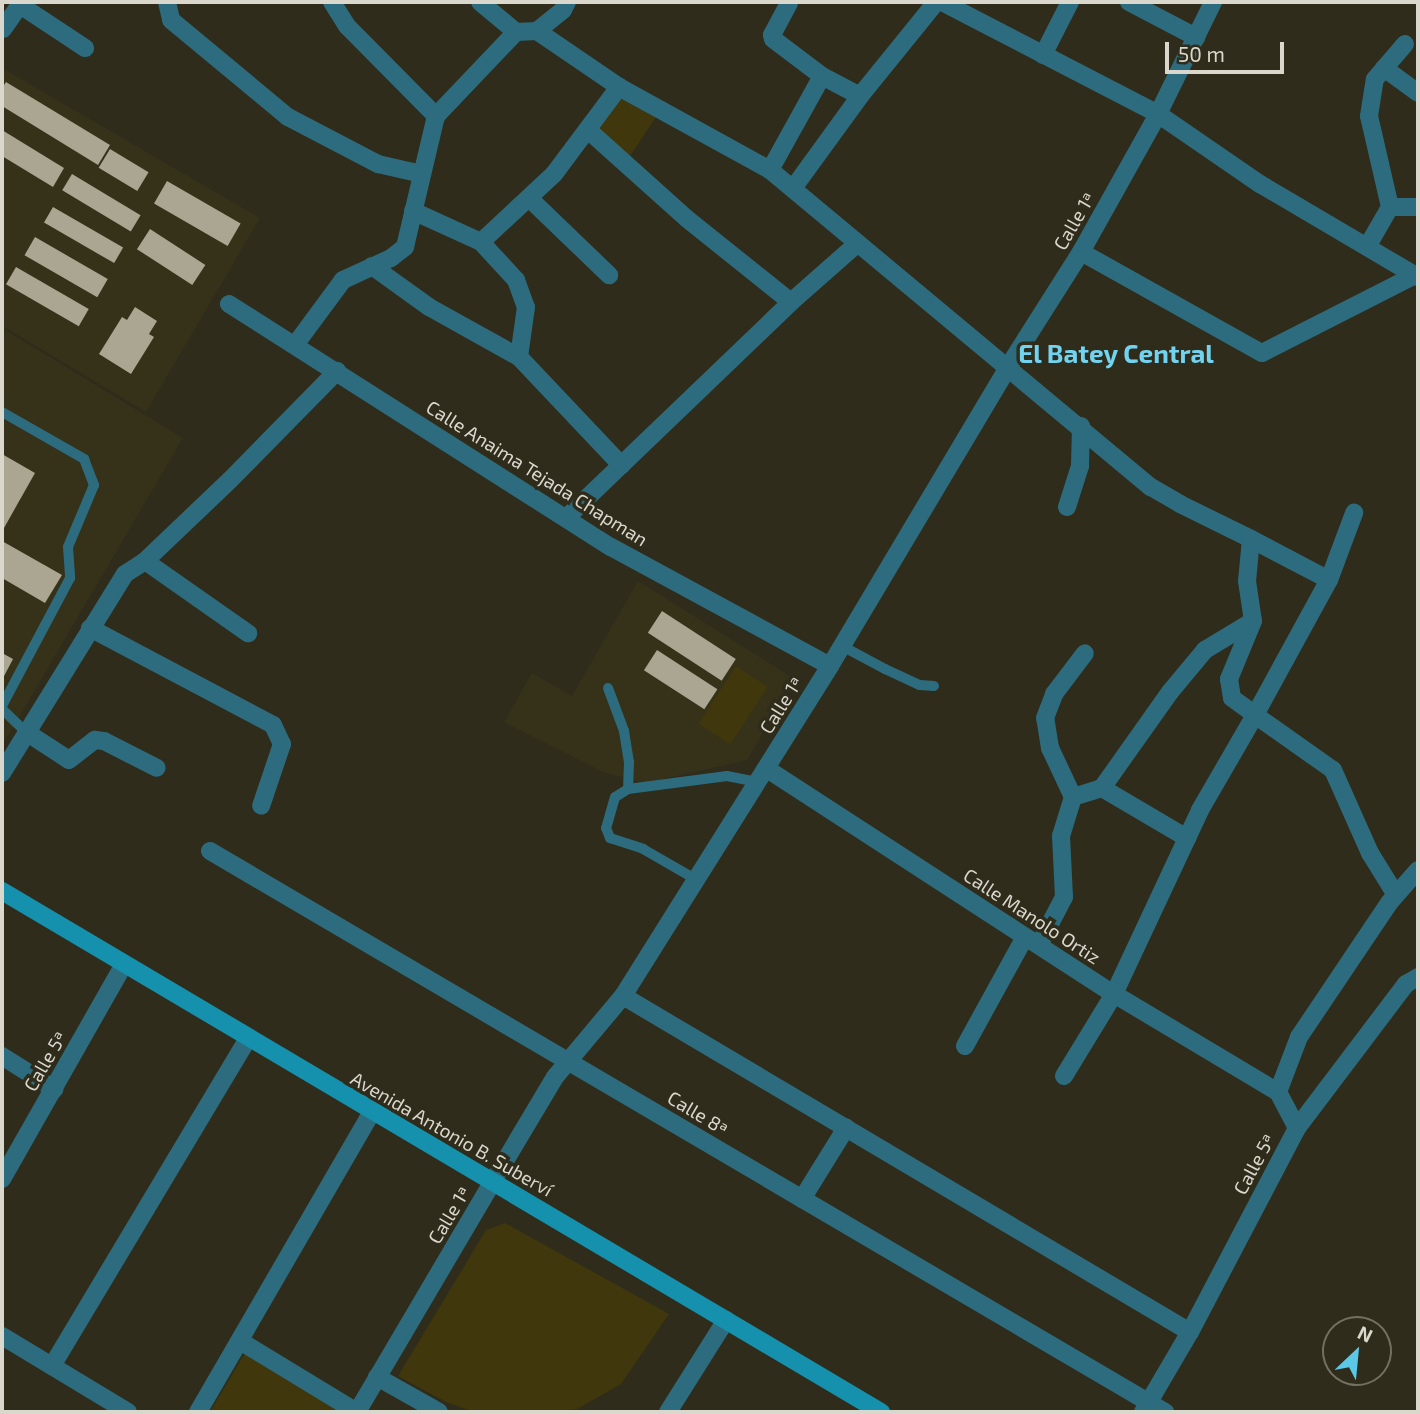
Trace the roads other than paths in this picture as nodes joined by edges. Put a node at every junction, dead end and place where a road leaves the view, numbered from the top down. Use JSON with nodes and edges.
{"nodes":[{"id":1,"x":167,"y":2,"type":"edge"},
{"id":2,"x":332,"y":2,"type":"edge"},
{"id":3,"x":480,"y":2,"type":"edge"},
{"id":4,"x":567,"y":2,"type":"edge"},
{"id":5,"x":789,"y":2,"type":"edge"},
{"id":6,"x":936,"y":2,"type":"edge"},
{"id":7,"x":942,"y":2,"type":"edge"},
{"id":8,"x":1070,"y":2,"type":"edge"},
{"id":9,"x":1129,"y":2,"type":"edge"},
{"id":10,"x":1213,"y":2,"type":"edge"},
{"id":11,"x":21,"y":3,"type":"edge"},
{"id":12,"x":3,"y":29,"type":"edge"},
{"id":13,"x":537,"y":31,"type":"junction"},
{"id":14,"x":516,"y":33,"type":"junction"},
{"id":15,"x":1196,"y":37,"type":"junction"},
{"id":16,"x":1405,"y":44,"type":"dead end"},
{"id":17,"x":85,"y":48,"type":"dead end"},
{"id":18,"x":1044,"y":55,"type":"junction"},
{"id":19,"x":1384,"y":68,"type":"junction"},
{"id":20,"x":822,"y":76,"type":"junction"},
{"id":21,"x":619,"y":87,"type":"junction"},
{"id":22,"x":1418,"y":93,"type":"edge"},
{"id":23,"x":860,"y":96,"type":"junction"},
{"id":24,"x":1158,"y":114,"type":"junction"},
{"id":25,"x":436,"y":116,"type":"junction"},
{"id":26,"x":588,"y":130,"type":"junction"},
{"id":27,"x":770,"y":170,"type":"junction"},
{"id":28,"x":422,"y":174,"type":"junction"},
{"id":29,"x":794,"y":187,"type":"junction"},
{"id":30,"x":530,"y":199,"type":"junction"},
{"id":31,"x":1418,"y":207,"type":"edge"},
{"id":32,"x":1390,"y":208,"type":"junction"},
{"id":33,"x":413,"y":211,"type":"junction"},
{"id":34,"x":481,"y":242,"type":"junction"},
{"id":35,"x":858,"y":243,"type":"junction"},
{"id":36,"x":1367,"y":247,"type":"junction"},
{"id":37,"x":1081,"y":252,"type":"junction"},
{"id":38,"x":372,"y":266,"type":"junction"},
{"id":39,"x":608,"y":275,"type":"dead end"},
{"id":40,"x":1416,"y":276,"type":"edge"},
{"id":41,"x":791,"y":302,"type":"junction"},
{"id":42,"x":229,"y":304,"type":"dead end"},
{"id":43,"x":295,"y":345,"type":"junction"},
{"id":44,"x":519,"y":357,"type":"junction"},
{"id":45,"x":1008,"y":368,"type":"junction"},
{"id":46,"x":337,"y":370,"type":"junction"},
{"id":47,"x":2,"y":412,"type":"edge"},
{"id":48,"x":1081,"y":426,"type":"junction"},
{"id":49,"x":621,"y":465,"type":"junction"},
{"id":50,"x":1067,"y":507,"type":"dead end"},
{"id":51,"x":1354,"y":513,"type":"dead end"},
{"id":52,"x":566,"y":519,"type":"junction"},
{"id":53,"x":1251,"y":538,"type":"junction"},
{"id":54,"x":145,"y":561,"type":"junction"},
{"id":55,"x":1329,"y":580,"type":"junction"},
{"id":56,"x":1253,"y":621,"type":"junction"},
{"id":57,"x":90,"y":628,"type":"junction"},
{"id":58,"x":248,"y":633,"type":"dead end"},
{"id":59,"x":842,"y":646,"type":"junction"},
{"id":60,"x":1085,"y":653,"type":"dead end"},
{"id":61,"x":830,"y":666,"type":"junction"},
{"id":62,"x":934,"y":686,"type":"dead end"},
{"id":63,"x":608,"y":688,"type":"dead end"},
{"id":64,"x":2,"y":707,"type":"edge"},
{"id":65,"x":1255,"y":715,"type":"junction"},
{"id":66,"x":26,"y":732,"type":"junction"},
{"id":67,"x":157,"y":768,"type":"dead end"},
{"id":68,"x":2,"y":773,"type":"edge"},
{"id":69,"x":763,"y":775,"type":"junction"},
{"id":70,"x":1102,"y":788,"type":"junction"},
{"id":71,"x":628,"y":789,"type":"junction"},
{"id":72,"x":1073,"y":797,"type":"junction"},
{"id":73,"x":261,"y":806,"type":"dead end"},
{"id":74,"x":1187,"y":838,"type":"junction"},
{"id":75,"x":210,"y":851,"type":"dead end"},
{"id":76,"x":1418,"y":870,"type":"edge"},
{"id":77,"x":697,"y":880,"type":"junction"},
{"id":78,"x":2,"y":891,"type":"edge"},
{"id":79,"x":1396,"y":895,"type":"junction"},
{"id":80,"x":1032,"y":941,"type":"junction"},
{"id":81,"x":124,"y":964,"type":"junction"},
{"id":82,"x":1418,"y":977,"type":"edge"},
{"id":83,"x":1114,"y":994,"type":"junction"},
{"id":84,"x":623,"y":996,"type":"junction"},
{"id":85,"x":248,"y":1038,"type":"junction"},
{"id":86,"x":965,"y":1046,"type":"dead end"},
{"id":87,"x":2,"y":1056,"type":"edge"},
{"id":88,"x":568,"y":1061,"type":"junction"},
{"id":89,"x":1064,"y":1076,"type":"dead end"},
{"id":90,"x":54,"y":1089,"type":"junction"},
{"id":91,"x":1278,"y":1092,"type":"junction"},
{"id":92,"x":371,"y":1113,"type":"junction"},
{"id":93,"x":846,"y":1128,"type":"junction"},
{"id":94,"x":1297,"y":1128,"type":"junction"},
{"id":95,"x":2,"y":1179,"type":"edge"},
{"id":96,"x":493,"y":1181,"type":"junction"},
{"id":97,"x":802,"y":1199,"type":"junction"},
{"id":98,"x":726,"y":1320,"type":"junction"},
{"id":99,"x":1190,"y":1332,"type":"junction"},
{"id":100,"x":2,"y":1336,"type":"edge"},
{"id":101,"x":240,"y":1341,"type":"junction"},
{"id":102,"x":51,"y":1366,"type":"junction"},
{"id":103,"x":377,"y":1377,"type":"junction"},
{"id":104,"x":1146,"y":1407,"type":"edge"},
{"id":105,"x":128,"y":1412,"type":"edge"},
{"id":106,"x":198,"y":1412,"type":"edge"},
{"id":107,"x":357,"y":1412,"type":"edge"},
{"id":108,"x":439,"y":1412,"type":"edge"},
{"id":109,"x":668,"y":1412,"type":"edge"},
{"id":110,"x":881,"y":1412,"type":"edge"},
{"id":111,"x":1165,"y":1412,"type":"edge"}],
"edges":[{"from":1,"to":28,"type":"street"},
{"from":2,"to":25,"type":"street"},
{"from":3,"to":14,"type":"street"},
{"from":4,"to":13,"type":"street"},
{"from":5,"to":20,"type":"street"},
{"from":6,"to":23,"type":"street"},
{"from":7,"to":18,"type":"street"},
{"from":8,"to":18,"type":"street"},
{"from":9,"to":15,"type":"street"},
{"from":10,"to":15,"type":"street","name":"Calle 1ª"},
{"from":11,"to":12,"type":"street"},
{"from":11,"to":17,"type":"street"},
{"from":13,"to":14,"type":"street"},
{"from":13,"to":21,"type":"street"},
{"from":14,"to":25,"type":"street"},
{"from":15,"to":24,"type":"street","name":"Calle 1ª"},
{"from":16,"to":19,"type":"street"},
{"from":18,"to":24,"type":"street"},
{"from":19,"to":22,"type":"street"},
{"from":19,"to":32,"type":"street"},
{"from":20,"to":23,"type":"street"},
{"from":20,"to":27,"type":"street"},
{"from":21,"to":26,"type":"street"},
{"from":21,"to":27,"type":"street"},
{"from":23,"to":29,"type":"street"},
{"from":24,"to":36,"type":"street"},
{"from":24,"to":37,"type":"street","name":"Calle 1ª"},
{"from":25,"to":28,"type":"street"},
{"from":26,"to":30,"type":"street"},
{"from":26,"to":41,"type":"street"},
{"from":27,"to":29,"type":"street"},
{"from":28,"to":33,"type":"street"},
{"from":29,"to":35,"type":"street"},
{"from":30,"to":34,"type":"street"},
{"from":30,"to":39,"type":"street"},
{"from":31,"to":32,"type":"street"},
{"from":32,"to":36,"type":"street"},
{"from":33,"to":34,"type":"street"},
{"from":33,"to":38,"type":"street"},
{"from":34,"to":44,"type":"street"},
{"from":35,"to":41,"type":"street"},
{"from":35,"to":45,"type":"street"},
{"from":36,"to":40,"type":"street"},
{"from":37,"to":40,"type":"street"},
{"from":37,"to":45,"type":"street","name":"Calle 1ª"},
{"from":38,"to":43,"type":"street"},
{"from":38,"to":44,"type":"street"},
{"from":41,"to":49,"type":"street"},
{"from":42,"to":43,"type":"street","name":"Calle Anaima Tejada Chapman"},
{"from":43,"to":46,"type":"street","name":"Calle Anaima Tejada Chapman"},
{"from":44,"to":49,"type":"street"},
{"from":45,"to":48,"type":"street"},
{"from":45,"to":59,"type":"street","name":"Calle 1ª"},
{"from":46,"to":52,"type":"street","name":"Calle Anaima Tejada Chapman"},
{"from":46,"to":54,"type":"street"},
{"from":47,"to":64,"type":"lane"},
{"from":48,"to":50,"type":"street"},
{"from":48,"to":53,"type":"street"},
{"from":49,"to":52,"type":"street"},
{"from":51,"to":55,"type":"street"},
{"from":52,"to":61,"type":"street","name":"Calle Anaima Tejada Chapman"},
{"from":53,"to":55,"type":"street"},
{"from":53,"to":56,"type":"street"},
{"from":54,"to":57,"type":"street"},
{"from":54,"to":58,"type":"street"},
{"from":55,"to":65,"type":"street"},
{"from":56,"to":65,"type":"street"},
{"from":56,"to":70,"type":"street"},
{"from":57,"to":66,"type":"street"},
{"from":57,"to":73,"type":"street"},
{"from":59,"to":61,"type":"street","name":"Calle 1ª"},
{"from":59,"to":62,"type":"lane"},
{"from":60,"to":72,"type":"street"},
{"from":61,"to":69,"type":"street","name":"Calle 1ª"},
{"from":63,"to":71,"type":"lane"},
{"from":64,"to":66,"type":"lane"},
{"from":65,"to":74,"type":"street"},
{"from":65,"to":79,"type":"street"},
{"from":66,"to":67,"type":"street"},
{"from":66,"to":68,"type":"street"},
{"from":69,"to":71,"type":"lane"},
{"from":69,"to":77,"type":"street","name":"Calle 1ª"},
{"from":69,"to":80,"type":"street","name":"Calle Manolo Ortiz"},
{"from":70,"to":72,"type":"street"},
{"from":70,"to":74,"type":"street"},
{"from":71,"to":77,"type":"lane"},
{"from":72,"to":80,"type":"street"},
{"from":74,"to":83,"type":"street"},
{"from":75,"to":88,"type":"street","name":"Calle 8ª"},
{"from":76,"to":79,"type":"street"},
{"from":77,"to":84,"type":"street","name":"Calle 1ª"},
{"from":78,"to":81,"type":"main road","name":"Avenida Antonio B. Suberví"},
{"from":79,"to":91,"type":"street"},
{"from":80,"to":83,"type":"street","name":"Calle Manolo Ortiz"},
{"from":80,"to":86,"type":"street"},
{"from":81,"to":85,"type":"main road","name":"Avenida Antonio B. Suberví"},
{"from":81,"to":90,"type":"street","name":"Calle 5ª"},
{"from":82,"to":94,"type":"street"},
{"from":83,"to":89,"type":"street"},
{"from":83,"to":91,"type":"street","name":"Calle Manolo Ortiz"},
{"from":84,"to":88,"type":"street","name":"Calle 1ª"},
{"from":84,"to":93,"type":"street"},
{"from":85,"to":92,"type":"main road","name":"Avenida Antonio B. Suberví"},
{"from":85,"to":102,"type":"street"},
{"from":87,"to":90,"type":"street"},
{"from":88,"to":96,"type":"street","name":"Calle 1ª"},
{"from":88,"to":97,"type":"street","name":"Calle 8ª"},
{"from":90,"to":95,"type":"street","name":"Calle 5ª"},
{"from":91,"to":94,"type":"street","name":"Calle 5ª"},
{"from":92,"to":96,"type":"main road","name":"Avenida Antonio B. Suberví"},
{"from":92,"to":101,"type":"street"},
{"from":93,"to":97,"type":"street"},
{"from":93,"to":99,"type":"street"},
{"from":94,"to":99,"type":"street","name":"Calle 5ª"},
{"from":96,"to":98,"type":"main road","name":"Avenida Antonio B. Suberví"},
{"from":96,"to":103,"type":"street","name":"Calle 1ª"},
{"from":97,"to":104,"type":"street","name":"Calle 8ª"},
{"from":98,"to":109,"type":"street"},
{"from":98,"to":110,"type":"main road","name":"Avenida Antonio B. Suberví"},
{"from":99,"to":104,"type":"street","name":"Calle 5ª"},
{"from":100,"to":102,"type":"street"},
{"from":101,"to":106,"type":"street"},
{"from":101,"to":107,"type":"street"},
{"from":102,"to":105,"type":"street"},
{"from":103,"to":107,"type":"street","name":"Calle 1ª"},
{"from":103,"to":108,"type":"street"},
{"from":104,"to":111,"type":"street","name":"Calle 8ª"}]}
